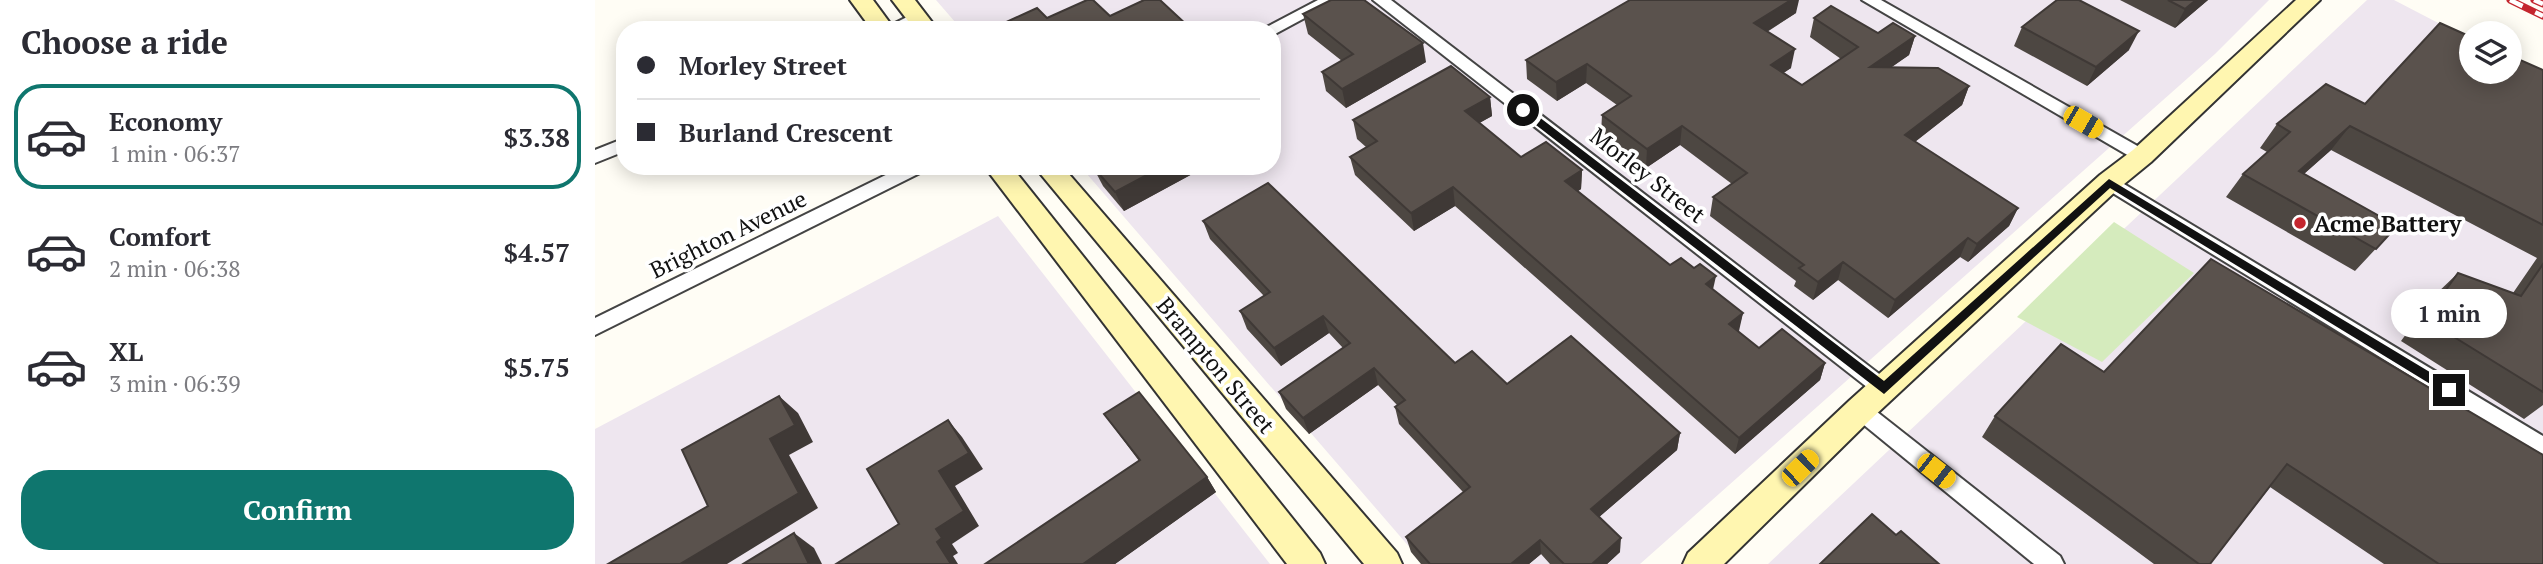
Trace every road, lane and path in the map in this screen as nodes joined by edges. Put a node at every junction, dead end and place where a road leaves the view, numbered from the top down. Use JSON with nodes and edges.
{"nodes":[{"id":1,"x":861,"y":0,"type":"edge"},
{"id":2,"x":1330,"y":0,"type":"edge"},
{"id":3,"x":1381,"y":0,"type":"edge"},
{"id":4,"x":1870,"y":0,"type":"edge"},
{"id":5,"x":2309,"y":0,"type":"edge"},
{"id":6,"x":879,"y":21,"type":"edge"},
{"id":7,"x":1281,"y":24,"type":"edge"},
{"id":8,"x":616,"y":148,"type":"edge"},
{"id":9,"x":2142,"y":156,"type":"junction"},
{"id":10,"x":595,"y":157,"type":"edge"},
{"id":11,"x":902,"y":175,"type":"edge"},
{"id":12,"x":1004,"y":175,"type":"edge"},
{"id":13,"x":1055,"y":175,"type":"edge"},
{"id":14,"x":2109,"y":182,"type":"junction"},
{"id":15,"x":595,"y":327,"type":"edge"},
{"id":16,"x":1884,"y":389,"type":"junction"},
{"id":17,"x":1860,"y":410,"type":"junction"},
{"id":18,"x":2543,"y":447,"type":"edge"},
{"id":19,"x":1308,"y":564,"type":"edge"},
{"id":20,"x":1385,"y":564,"type":"edge"},
{"id":21,"x":1700,"y":564,"type":"edge"},
{"id":22,"x":2052,"y":564,"type":"edge"}],
"edges":[{"from":1,"to":6,"type":"street"},
{"from":2,"to":7,"type":"street"},
{"from":3,"to":16,"type":"street","name":"Morley Street"},
{"from":4,"to":9,"type":"street"},
{"from":5,"to":9,"type":"street"},
{"from":8,"to":10,"type":"street"},
{"from":9,"to":14,"type":"street"},
{"from":11,"to":15,"type":"street","name":"Brighton Avenue"},
{"from":12,"to":19,"type":"street","name":"Brampton Street"},
{"from":13,"to":20,"type":"street","name":"Brampton Street"},
{"from":14,"to":16,"type":"street"},
{"from":14,"to":18,"type":"street"},
{"from":16,"to":17,"type":"street"},
{"from":17,"to":21,"type":"street"},
{"from":17,"to":22,"type":"street"}]}
